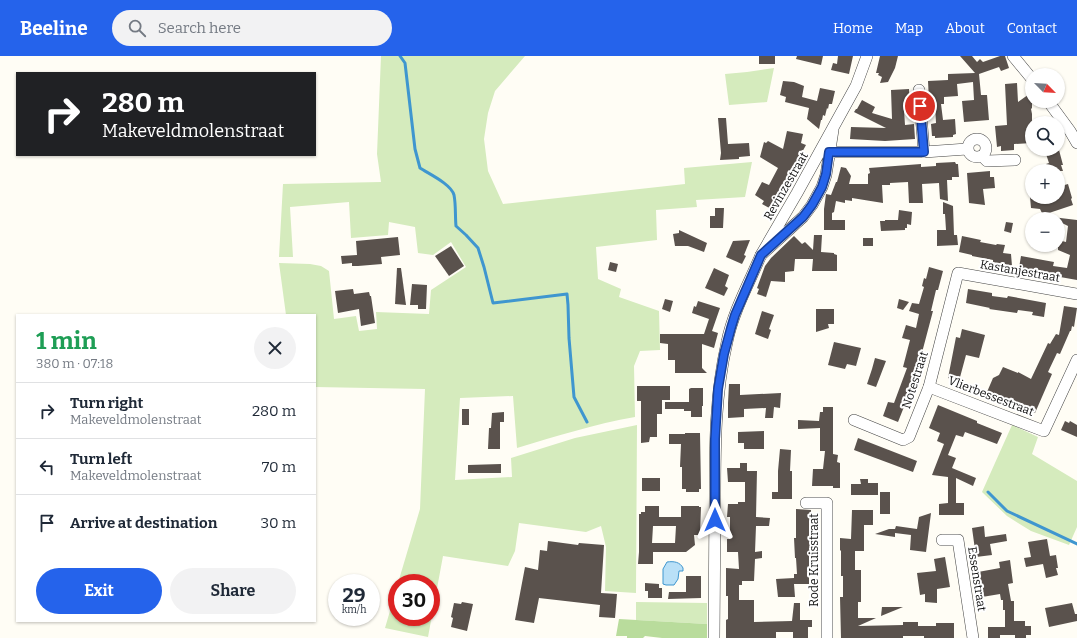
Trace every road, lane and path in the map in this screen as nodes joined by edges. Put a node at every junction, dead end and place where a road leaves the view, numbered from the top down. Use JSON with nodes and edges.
{"nodes":[{"id":1,"x":867,"y":56,"type":"edge"},
{"id":2,"x":1013,"y":56,"type":"edge"},
{"id":3,"x":1025,"y":71,"type":"edge"},
{"id":4,"x":918,"y":90,"type":"dead end"},
{"id":5,"x":1053,"y":108,"type":"edge"},
{"id":6,"x":832,"y":130,"type":"junction"},
{"id":7,"x":1077,"y":143,"type":"edge"},
{"id":8,"x":968,"y":149,"type":"junction"},
{"id":9,"x":829,"y":152,"type":"junction"},
{"id":10,"x":924,"y":152,"type":"junction"},
{"id":11,"x":982,"y":156,"type":"junction"},
{"id":12,"x":1015,"y":160,"type":"dead end"},
{"id":13,"x":761,"y":255,"type":"junction"},
{"id":14,"x":958,"y":273,"type":"joint"},
{"id":15,"x":1077,"y":294,"type":"edge"},
{"id":16,"x":1077,"y":360,"type":"edge"},
{"id":17,"x":929,"y":387,"type":"junction"},
{"id":18,"x":854,"y":420,"type":"dead end"},
{"id":19,"x":806,"y":503,"type":"dead end"},
{"id":20,"x":942,"y":540,"type":"dead end"},
{"id":21,"x":714,"y":638,"type":"edge"},
{"id":22,"x":826,"y":638,"type":"edge"},
{"id":23,"x":973,"y":638,"type":"edge"}],
"edges":[{"from":1,"to":6,"type":"street","name":"Revinzestraat"},
{"from":2,"to":3,"type":"street"},
{"from":4,"to":10,"type":"street"},
{"from":5,"to":7,"type":"street"},
{"from":6,"to":9,"type":"street","name":"Revinzestraat"},
{"from":6,"to":13,"type":"street","name":"Revinzestraat"},
{"from":8,"to":10,"type":"street"},
{"from":8,"to":11,"type":"street"},
{"from":8,"to":11,"type":"street"},
{"from":9,"to":10,"type":"street"},
{"from":9,"to":13,"type":"street","name":"Revinzestraat"},
{"from":11,"to":12,"type":"street"},
{"from":13,"to":21,"type":"street","name":"Revinzestraat"},
{"from":14,"to":15,"type":"street","name":"Kastanjestraat"},
{"from":14,"to":17,"type":"street","name":"Notestraat"},
{"from":16,"to":17,"type":"street","name":"Vlierbessestraat"},
{"from":17,"to":18,"type":"street","name":"Notestraat"},
{"from":19,"to":22,"type":"street","name":"Rode Kruisstraat"},
{"from":20,"to":23,"type":"street","name":"Essenstraat"}]}
